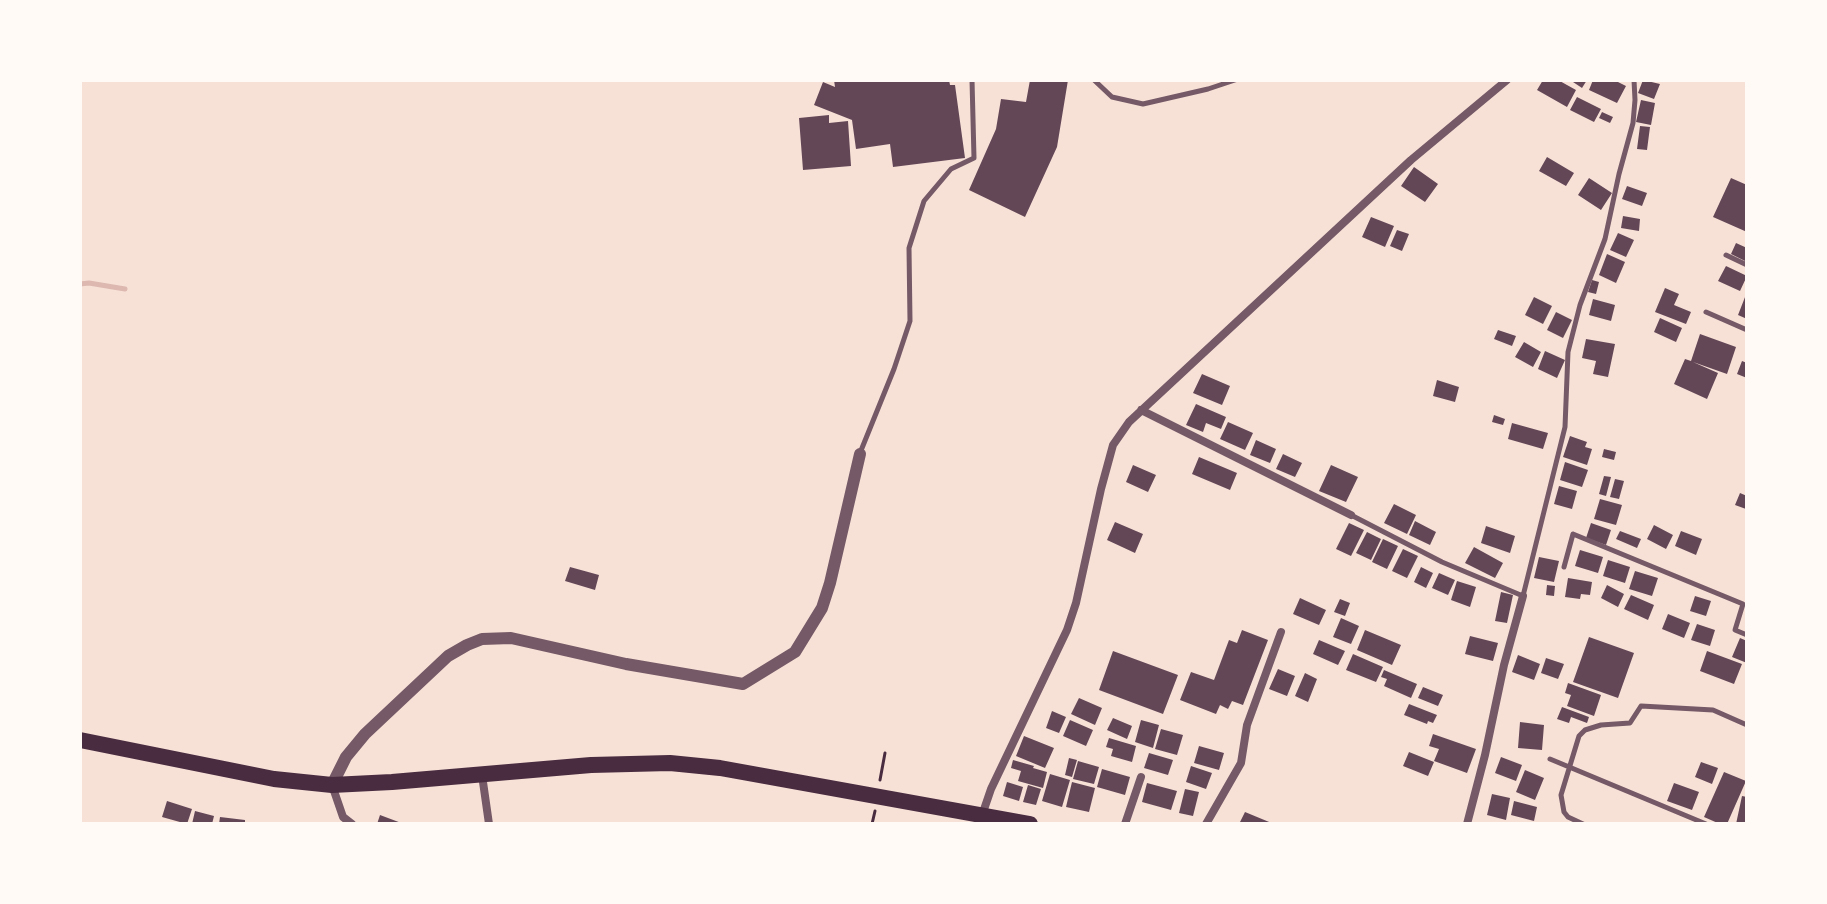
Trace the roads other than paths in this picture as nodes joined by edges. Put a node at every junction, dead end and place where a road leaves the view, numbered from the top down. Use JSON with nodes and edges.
{"nodes":[{"id":1,"x":972,"y":80,"type":"edge"},
{"id":2,"x":1094,"y":80,"type":"edge"},
{"id":3,"x":1235,"y":80,"type":"edge"},
{"id":4,"x":1507,"y":80,"type":"edge"},
{"id":5,"x":1634,"y":80,"type":"edge"},
{"id":6,"x":1726,"y":255,"type":"dead end"},
{"id":7,"x":1747,"y":265,"type":"edge"},
{"id":8,"x":1706,"y":312,"type":"dead end"},
{"id":9,"x":1747,"y":330,"type":"edge"},
{"id":10,"x":1141,"y":410,"type":"junction"},
{"id":11,"x":860,"y":454,"type":"joint"},
{"id":12,"x":1351,"y":515,"type":"joint"},
{"id":13,"x":1564,"y":567,"type":"dead end"},
{"id":14,"x":1523,"y":596,"type":"junction"},
{"id":15,"x":1281,"y":632,"type":"dead end"},
{"id":16,"x":1747,"y":635,"type":"edge"},
{"id":17,"x":1747,"y":725,"type":"edge"},
{"id":18,"x":80,"y":740,"type":"edge"},
{"id":19,"x":1550,"y":759,"type":"dead end"},
{"id":20,"x":1570,"y":767,"type":"junction"},
{"id":21,"x":481,"y":774,"type":"junction"},
{"id":22,"x":1141,"y":777,"type":"dead end"},
{"id":23,"x":332,"y":785,"type":"junction"},
{"id":24,"x":980,"y":820,"type":"edge"},
{"id":25,"x":1567,"y":821,"type":"edge"},
{"id":26,"x":352,"y":824,"type":"edge"},
{"id":27,"x":489,"y":824,"type":"edge"},
{"id":28,"x":1030,"y":824,"type":"edge"},
{"id":29,"x":1125,"y":824,"type":"edge"},
{"id":30,"x":1206,"y":824,"type":"edge"},
{"id":31,"x":1467,"y":824,"type":"edge"},
{"id":32,"x":1583,"y":824,"type":"edge"},
{"id":33,"x":1706,"y":824,"type":"edge"}],
"edges":[{"from":1,"to":11,"type":"lane"},
{"from":2,"to":3,"type":"lane"},
{"from":4,"to":10,"type":"street"},
{"from":5,"to":14,"type":"lane"},
{"from":6,"to":7,"type":"lane"},
{"from":8,"to":9,"type":"lane"},
{"from":10,"to":12,"type":"street"},
{"from":10,"to":24,"type":"street"},
{"from":11,"to":23,"type":"street"},
{"from":12,"to":14,"type":"lane"},
{"from":13,"to":16,"type":"lane"},
{"from":14,"to":31,"type":"street"},
{"from":15,"to":30,"type":"street"},
{"from":17,"to":20,"type":"lane"},
{"from":18,"to":23,"type":"highway"},
{"from":19,"to":20,"type":"lane"},
{"from":20,"to":25,"type":"lane"},
{"from":20,"to":33,"type":"lane"},
{"from":21,"to":23,"type":"highway"},
{"from":21,"to":24,"type":"highway"},
{"from":21,"to":27,"type":"street"},
{"from":22,"to":29,"type":"street"},
{"from":23,"to":26,"type":"street"},
{"from":24,"to":28,"type":"highway"},
{"from":25,"to":32,"type":"lane"}]}
